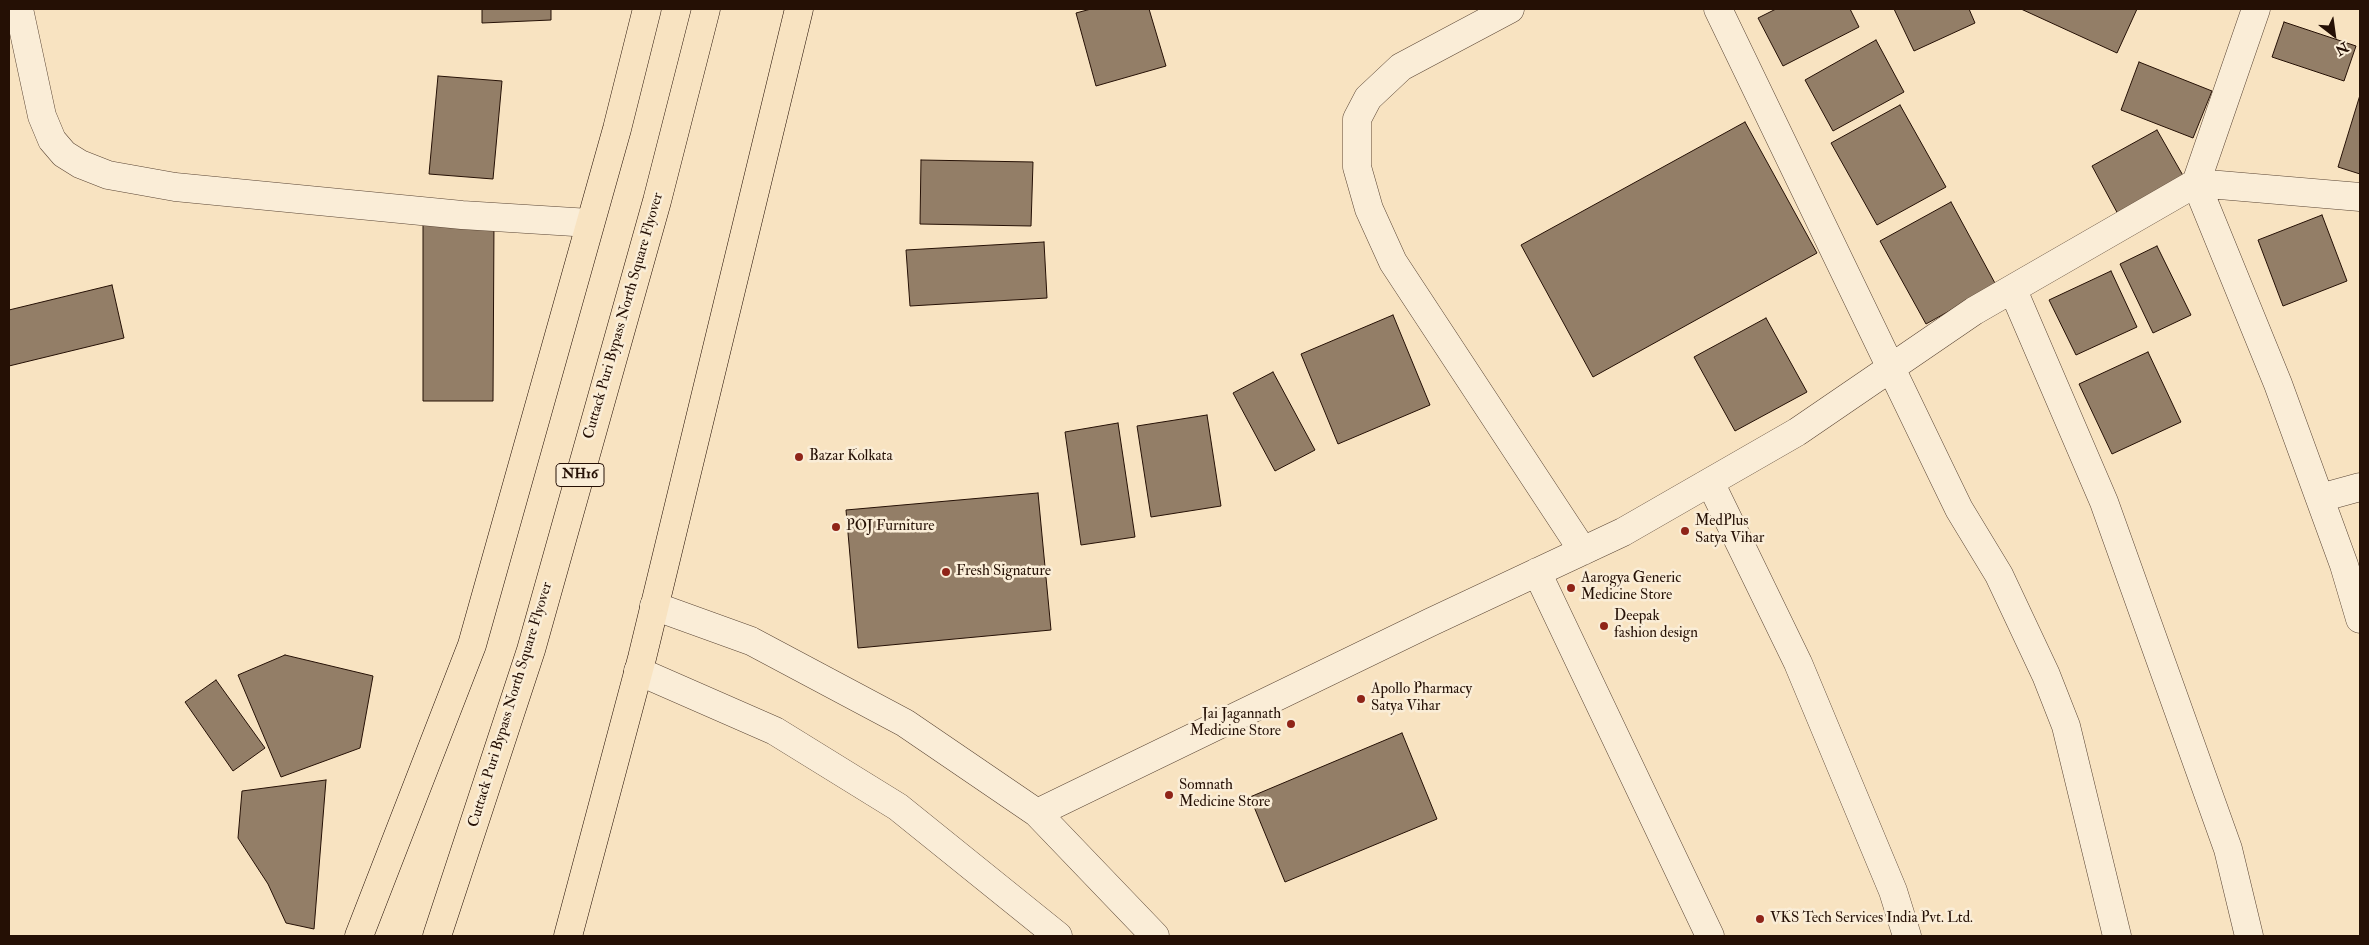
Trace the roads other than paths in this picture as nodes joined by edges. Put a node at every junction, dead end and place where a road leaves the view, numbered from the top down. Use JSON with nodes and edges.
{"nodes":[{"id":1,"x":20,"y":9,"type":"edge"},
{"id":2,"x":647,"y":9,"type":"edge"},
{"id":3,"x":706,"y":9,"type":"edge"},
{"id":4,"x":799,"y":9,"type":"edge"},
{"id":5,"x":1511,"y":9,"type":"edge"},
{"id":6,"x":1718,"y":9,"type":"edge"},
{"id":7,"x":2256,"y":9,"type":"edge"},
{"id":8,"x":2196,"y":183,"type":"junction"},
{"id":9,"x":2360,"y":197,"type":"edge"},
{"id":10,"x":590,"y":223,"type":"junction"},
{"id":11,"x":2013,"y":290,"type":"junction"},
{"id":12,"x":1890,"y":368,"type":"junction"},
{"id":13,"x":1710,"y":482,"type":"junction"},
{"id":14,"x":2360,"y":487,"type":"edge"},
{"id":15,"x":2320,"y":498,"type":"junction"},
{"id":16,"x":1583,"y":551,"type":"junction"},
{"id":17,"x":1537,"y":572,"type":"junction"},
{"id":18,"x":652,"y":612,"type":"junction"},
{"id":19,"x":2360,"y":619,"type":"edge"},
{"id":20,"x":640,"y":665,"type":"junction"},
{"id":21,"x":1037,"y":814,"type":"junction"},
{"id":22,"x":359,"y":936,"type":"edge"},
{"id":23,"x":437,"y":936,"type":"edge"},
{"id":24,"x":568,"y":936,"type":"edge"},
{"id":25,"x":1058,"y":936,"type":"edge"},
{"id":26,"x":1155,"y":936,"type":"edge"},
{"id":27,"x":1710,"y":936,"type":"edge"},
{"id":28,"x":1907,"y":936,"type":"edge"},
{"id":29,"x":2117,"y":936,"type":"edge"},
{"id":30,"x":2249,"y":936,"type":"edge"}],
"edges":[{"from":1,"to":10,"type":"street"},
{"from":2,"to":10,"type":"highway"},
{"from":3,"to":23,"type":"highway","name":"Cuttack Puri Bypass North Square Flyover","number":"NH16"},
{"from":4,"to":18,"type":"highway"},
{"from":5,"to":16,"type":"street"},
{"from":6,"to":12,"type":"street"},
{"from":7,"to":8,"type":"street"},
{"from":8,"to":9,"type":"street"},
{"from":8,"to":11,"type":"street"},
{"from":8,"to":15,"type":"street"},
{"from":10,"to":22,"type":"highway"},
{"from":11,"to":12,"type":"street"},
{"from":11,"to":30,"type":"street"},
{"from":12,"to":13,"type":"street"},
{"from":12,"to":29,"type":"street"},
{"from":13,"to":16,"type":"street"},
{"from":13,"to":28,"type":"street"},
{"from":14,"to":15,"type":"street"},
{"from":15,"to":19,"type":"street"},
{"from":16,"to":17,"type":"street"},
{"from":17,"to":21,"type":"street"},
{"from":17,"to":27,"type":"street"},
{"from":18,"to":20,"type":"highway"},
{"from":18,"to":21,"type":"street"},
{"from":20,"to":24,"type":"highway"},
{"from":20,"to":25,"type":"street"},
{"from":21,"to":26,"type":"street"}]}
